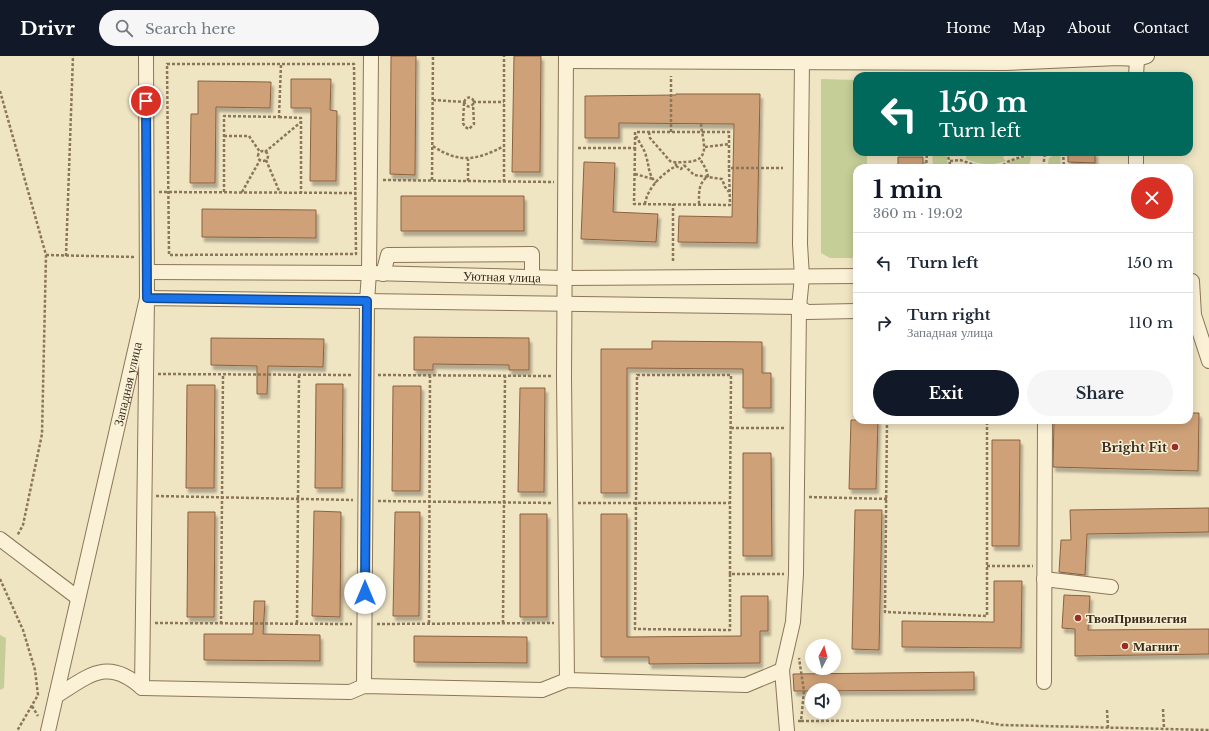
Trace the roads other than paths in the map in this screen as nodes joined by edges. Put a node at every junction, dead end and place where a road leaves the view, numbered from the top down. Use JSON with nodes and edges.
{"nodes":[{"id":1,"x":146,"y":56,"type":"edge"},
{"id":2,"x":371,"y":56,"type":"edge"},
{"id":3,"x":1142,"y":58,"type":"edge"},
{"id":4,"x":566,"y":59,"type":"edge"},
{"id":5,"x":802,"y":61,"type":"junction"},
{"id":6,"x":1137,"y":72,"type":"edge"},
{"id":7,"x":147,"y":272,"type":"junction"},
{"id":8,"x":376,"y":274,"type":"junction"},
{"id":9,"x":853,"y":276,"type":"edge"},
{"id":10,"x":532,"y":277,"type":"junction"},
{"id":11,"x":802,"y":277,"type":"junction"},
{"id":12,"x":564,"y":278,"type":"junction"},
{"id":13,"x":147,"y":298,"type":"junction"},
{"id":14,"x":367,"y":301,"type":"junction"},
{"id":15,"x":564,"y":304,"type":"junction"},
{"id":16,"x":799,"y":307,"type":"junction"},
{"id":17,"x":853,"y":311,"type":"edge"},
{"id":18,"x":1193,"y":320,"type":"edge"},
{"id":19,"x":1209,"y":361,"type":"edge"},
{"id":20,"x":1045,"y":424,"type":"edge"},
{"id":21,"x":5,"y":544,"type":"edge"},
{"id":22,"x":1044,"y":573,"type":"junction"},
{"id":23,"x":1112,"y":587,"type":"dead end"},
{"id":24,"x":78,"y":598,"type":"junction"},
{"id":25,"x":782,"y":670,"type":"junction"},
{"id":26,"x":567,"y":680,"type":"junction"},
{"id":27,"x":1044,"y":682,"type":"dead end"},
{"id":28,"x":364,"y":686,"type":"junction"},
{"id":29,"x":142,"y":688,"type":"junction"},
{"id":30,"x":55,"y":701,"type":"junction"},
{"id":31,"x":48,"y":731,"type":"edge"},
{"id":32,"x":787,"y":731,"type":"edge"}],
"edges":[{"from":1,"to":7,"type":"street","name":"Западная улица"},
{"from":2,"to":8,"type":"street"},
{"from":3,"to":5,"type":"street"},
{"from":3,"to":6,"type":"street"},
{"from":4,"to":5,"type":"street"},
{"from":4,"to":12,"type":"street"},
{"from":5,"to":11,"type":"street"},
{"from":7,"to":8,"type":"street","name":"Уютная улица"},
{"from":7,"to":13,"type":"street","name":"Западная улица"},
{"from":8,"to":10,"type":"street","name":"Уютная улица"},
{"from":8,"to":10,"type":"street"},
{"from":8,"to":14,"type":"street"},
{"from":9,"to":11,"type":"street","name":"Уютная улица"},
{"from":10,"to":12,"type":"street","name":"Уютная улица"},
{"from":11,"to":12,"type":"street","name":"Уютная улица"},
{"from":11,"to":16,"type":"street"},
{"from":12,"to":15,"type":"street"},
{"from":13,"to":14,"type":"street"},
{"from":13,"to":24,"type":"street","name":"Западная улица"},
{"from":13,"to":29,"type":"street"},
{"from":14,"to":15,"type":"street"},
{"from":14,"to":28,"type":"street"},
{"from":15,"to":16,"type":"street"},
{"from":15,"to":26,"type":"street"},
{"from":16,"to":17,"type":"street"},
{"from":16,"to":25,"type":"street"},
{"from":18,"to":19,"type":"street"},
{"from":20,"to":22,"type":"street"},
{"from":21,"to":24,"type":"street"},
{"from":22,"to":23,"type":"street"},
{"from":22,"to":27,"type":"street"},
{"from":24,"to":30,"type":"street","name":"Западная улица"},
{"from":25,"to":26,"type":"street"},
{"from":25,"to":32,"type":"street"},
{"from":26,"to":28,"type":"street"},
{"from":28,"to":29,"type":"street"},
{"from":29,"to":30,"type":"street"},
{"from":30,"to":31,"type":"street","name":"Западная улица"}]}
